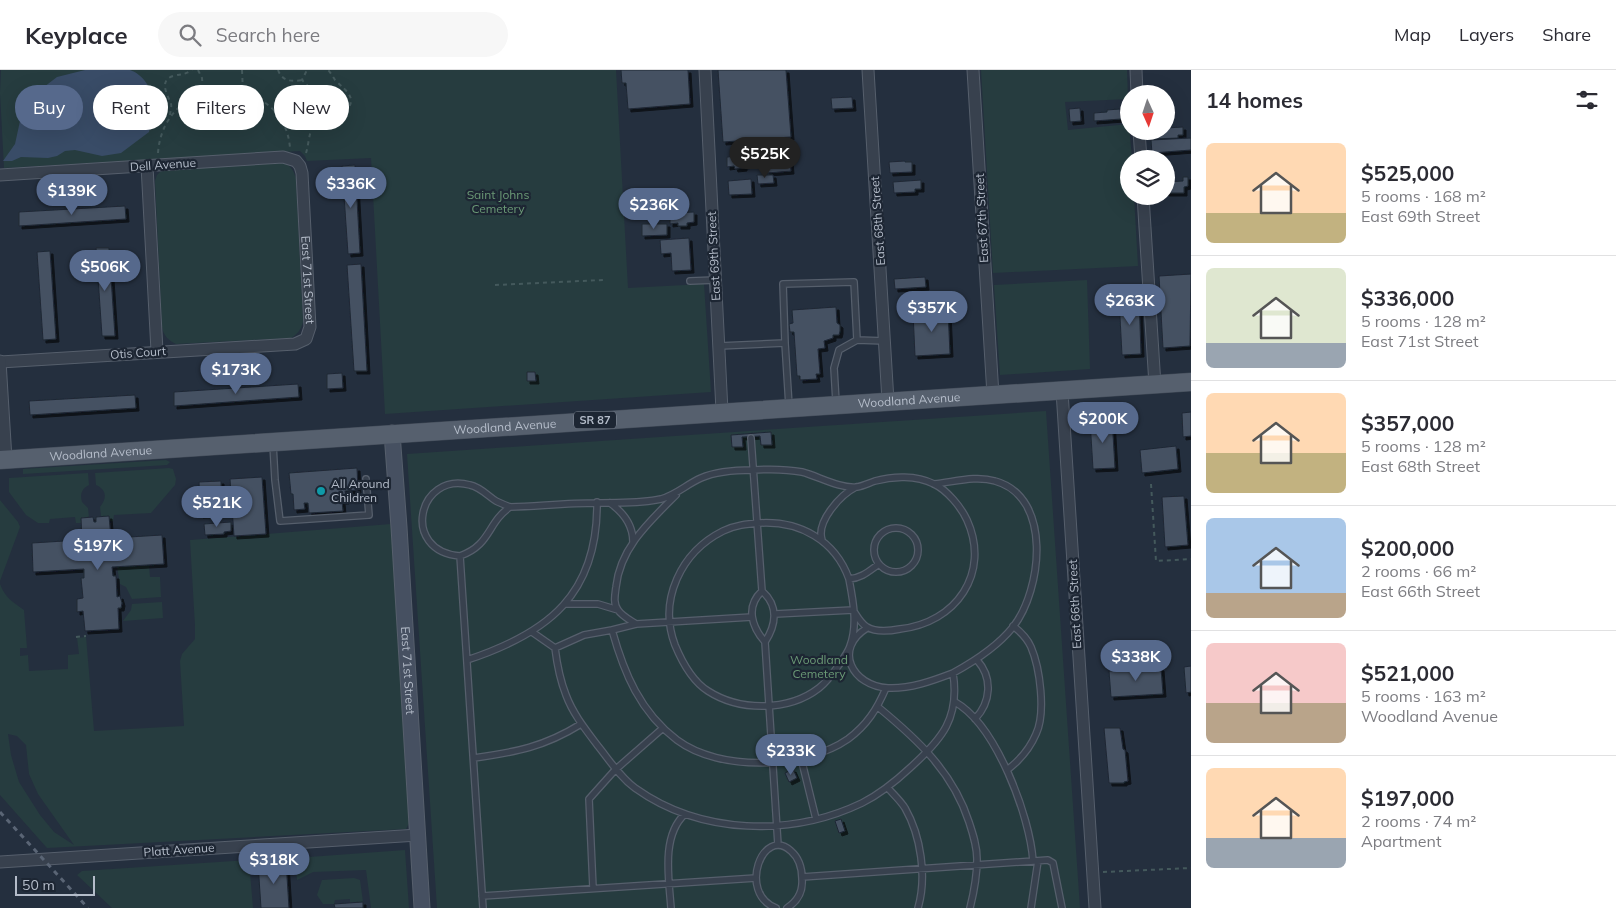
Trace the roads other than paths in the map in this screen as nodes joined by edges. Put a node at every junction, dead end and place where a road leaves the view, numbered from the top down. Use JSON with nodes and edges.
{"nodes":[{"id":1,"x":705,"y":70,"type":"edge"},
{"id":2,"x":868,"y":70,"type":"edge"},
{"id":3,"x":974,"y":70,"type":"edge"},
{"id":4,"x":1136,"y":70,"type":"edge"},
{"id":5,"x":1137,"y":85,"type":"edge"},
{"id":6,"x":296,"y":161,"type":"joint"},
{"id":7,"x":147,"y":166,"type":"junction"},
{"id":8,"x":0,"y":175,"type":"edge"},
{"id":9,"x":1144,"y":205,"type":"edge"},
{"id":10,"x":716,"y":280,"type":"junction"},
{"id":11,"x":690,"y":281,"type":"dead end"},
{"id":12,"x":306,"y":339,"type":"joint"},
{"id":13,"x":857,"y":340,"type":"junction"},
{"id":14,"x":885,"y":341,"type":"junction"},
{"id":15,"x":785,"y":343,"type":"junction"},
{"id":16,"x":719,"y":346,"type":"junction"},
{"id":17,"x":157,"y":351,"type":"junction"},
{"id":18,"x":0,"y":362,"type":"edge"},
{"id":19,"x":1191,"y":382,"type":"edge"},
{"id":20,"x":1155,"y":385,"type":"junction"},
{"id":21,"x":1062,"y":391,"type":"junction"},
{"id":22,"x":993,"y":395,"type":"junction"},
{"id":23,"x":888,"y":401,"type":"junction"},
{"id":24,"x":836,"y":404,"type":"junction"},
{"id":25,"x":789,"y":407,"type":"junction"},
{"id":26,"x":722,"y":412,"type":"junction"},
{"id":27,"x":2,"y":420,"type":"edge"},
{"id":28,"x":392,"y":433,"type":"junction"},
{"id":29,"x":751,"y":438,"type":"dead end"},
{"id":30,"x":273,"y":441,"type":"junction"},
{"id":31,"x":3,"y":459,"type":"edge"},
{"id":32,"x":753,"y":470,"type":"junction"},
{"id":33,"x":366,"y":479,"type":"dead end"},
{"id":34,"x":934,"y":484,"type":"junction"},
{"id":35,"x":856,"y":487,"type":"junction"},
{"id":36,"x":681,"y":490,"type":"junction"},
{"id":37,"x":597,"y":502,"type":"junction"},
{"id":38,"x":608,"y":503,"type":"junction"},
{"id":39,"x":510,"y":507,"type":"junction"},
{"id":40,"x":756,"y":524,"type":"junction"},
{"id":41,"x":820,"y":529,"type":"junction"},
{"id":42,"x":809,"y":532,"type":"junction"},
{"id":43,"x":822,"y":540,"type":"junction"},
{"id":44,"x":633,"y":542,"type":"junction"},
{"id":45,"x":460,"y":556,"type":"junction"},
{"id":46,"x":879,"y":564,"type":"junction"},
{"id":47,"x":849,"y":579,"type":"junction"},
{"id":48,"x":762,"y":591,"type":"junction"},
{"id":49,"x":566,"y":604,"type":"junction"},
{"id":50,"x":618,"y":610,"type":"junction"},
{"id":51,"x":853,"y":610,"type":"junction"},
{"id":52,"x":775,"y":614,"type":"junction"},
{"id":53,"x":752,"y":617,"type":"junction"},
{"id":54,"x":670,"y":622,"type":"junction"},
{"id":55,"x":636,"y":624,"type":"junction"},
{"id":56,"x":1014,"y":626,"type":"junction"},
{"id":57,"x":867,"y":628,"type":"junction"},
{"id":58,"x":612,"y":630,"type":"junction"},
{"id":59,"x":532,"y":632,"type":"junction"},
{"id":60,"x":765,"y":642,"type":"junction"},
{"id":61,"x":850,"y":647,"type":"junction"},
{"id":62,"x":555,"y":648,"type":"junction"},
{"id":63,"x":467,"y":660,"type":"junction"},
{"id":64,"x":977,"y":660,"type":"junction"},
{"id":65,"x":953,"y":673,"type":"junction"},
{"id":66,"x":886,"y":688,"type":"junction"},
{"id":67,"x":955,"y":702,"type":"junction"},
{"id":68,"x":768,"y":705,"type":"junction"},
{"id":69,"x":878,"y":707,"type":"junction"},
{"id":70,"x":975,"y":719,"type":"junction"},
{"id":71,"x":581,"y":724,"type":"junction"},
{"id":72,"x":663,"y":728,"type":"junction"},
{"id":73,"x":927,"y":752,"type":"junction"},
{"id":74,"x":474,"y":758,"type":"junction"},
{"id":75,"x":801,"y":758,"type":"junction"},
{"id":76,"x":772,"y":762,"type":"junction"},
{"id":77,"x":616,"y":770,"type":"junction"},
{"id":78,"x":1007,"y":770,"type":"junction"},
{"id":79,"x":887,"y":787,"type":"junction"},
{"id":80,"x":685,"y":814,"type":"junction"},
{"id":81,"x":816,"y":819,"type":"junction"},
{"id":82,"x":776,"y":826,"type":"junction"},
{"id":83,"x":418,"y":835,"type":"junction"},
{"id":84,"x":778,"y":845,"type":"junction"},
{"id":85,"x":1036,"y":861,"type":"junction"},
{"id":86,"x":0,"y":862,"type":"edge"},
{"id":87,"x":976,"y":865,"type":"junction"},
{"id":88,"x":922,"y":868,"type":"junction"},
{"id":89,"x":802,"y":877,"type":"junction"},
{"id":90,"x":756,"y":878,"type":"junction"},
{"id":91,"x":669,"y":883,"type":"junction"},
{"id":92,"x":593,"y":888,"type":"junction"},
{"id":93,"x":482,"y":896,"type":"junction"},
{"id":94,"x":422,"y":908,"type":"edge"},
{"id":95,"x":483,"y":908,"type":"edge"},
{"id":96,"x":671,"y":908,"type":"edge"},
{"id":97,"x":776,"y":908,"type":"edge"},
{"id":98,"x":787,"y":908,"type":"edge"},
{"id":99,"x":918,"y":908,"type":"edge"},
{"id":100,"x":970,"y":908,"type":"edge"},
{"id":101,"x":1031,"y":908,"type":"edge"},
{"id":102,"x":1062,"y":908,"type":"edge"},
{"id":103,"x":1095,"y":908,"type":"edge"}],
"edges":[{"from":1,"to":10,"type":"street","name":"East 69th Street"},
{"from":2,"to":14,"type":"street","name":"East 68th Street"},
{"from":3,"to":22,"type":"street","name":"East 67th Street"},
{"from":4,"to":5,"type":"street"},
{"from":6,"to":7,"type":"street","name":"Dell Avenue"},
{"from":6,"to":12,"type":"street","name":"East 71st Street"},
{"from":7,"to":8,"type":"street","name":"Dell Avenue"},
{"from":7,"to":17,"type":"street"},
{"from":9,"to":20,"type":"street"},
{"from":10,"to":11,"type":"lane"},
{"from":10,"to":16,"type":"street","name":"East 69th Street"},
{"from":12,"to":17,"type":"street","name":"Otis Court"},
{"from":13,"to":14,"type":"lane"},
{"from":13,"to":15,"type":"lane"},
{"from":13,"to":24,"type":"lane"},
{"from":14,"to":23,"type":"street","name":"East 68th Street"},
{"from":15,"to":16,"type":"lane"},
{"from":15,"to":25,"type":"lane"},
{"from":16,"to":26,"type":"street","name":"East 69th Street"},
{"from":17,"to":18,"type":"street","name":"Otis Court"},
{"from":18,"to":27,"type":"street"},
{"from":19,"to":20,"type":"main road","name":"Woodland Avenue","number":"SR 87"},
{"from":20,"to":21,"type":"main road","name":"Woodland Avenue","number":"SR 87"},
{"from":21,"to":22,"type":"main road","name":"Woodland Avenue","number":"SR 87"},
{"from":21,"to":103,"type":"street","name":"East 66th Street"},
{"from":22,"to":23,"type":"main road","name":"Woodland Avenue","number":"SR 87"},
{"from":23,"to":24,"type":"main road","name":"Woodland Avenue","number":"SR 87"},
{"from":24,"to":25,"type":"main road","name":"Woodland Avenue","number":"SR 87"},
{"from":25,"to":26,"type":"main road","name":"Woodland Avenue","number":"SR 87"},
{"from":26,"to":28,"type":"main road","name":"Woodland Avenue","number":"SR 87"},
{"from":27,"to":31,"type":"street"},
{"from":28,"to":30,"type":"main road","name":"Woodland Avenue","number":"SR 87"},
{"from":28,"to":83,"type":"street","name":"East 71st Street"},
{"from":29,"to":32,"type":"lane"},
{"from":30,"to":31,"type":"main road","name":"Woodland Avenue","number":"SR 87"},
{"from":30,"to":33,"type":"lane"},
{"from":32,"to":35,"type":"lane"},
{"from":32,"to":36,"type":"lane"},
{"from":32,"to":40,"type":"lane"},
{"from":34,"to":35,"type":"lane"},
{"from":34,"to":56,"type":"lane"},
{"from":34,"to":57,"type":"lane"},
{"from":35,"to":41,"type":"lane"},
{"from":36,"to":38,"type":"lane"},
{"from":36,"to":44,"type":"lane"},
{"from":37,"to":38,"type":"lane"},
{"from":37,"to":39,"type":"lane"},
{"from":37,"to":49,"type":"lane"},
{"from":38,"to":44,"type":"lane"},
{"from":39,"to":45,"type":"lane"},
{"from":39,"to":45,"type":"lane"},
{"from":40,"to":42,"type":"lane"},
{"from":40,"to":48,"type":"lane"},
{"from":40,"to":54,"type":"lane"},
{"from":41,"to":42,"type":"lane"},
{"from":41,"to":43,"type":"lane"},
{"from":42,"to":43,"type":"lane"},
{"from":43,"to":47,"type":"lane"},
{"from":44,"to":50,"type":"lane"},
{"from":45,"to":63,"type":"lane"},
{"from":46,"to":46,"type":"lane"},
{"from":46,"to":47,"type":"lane"},
{"from":47,"to":51,"type":"lane"},
{"from":48,"to":52,"type":"lane"},
{"from":48,"to":53,"type":"lane"},
{"from":49,"to":50,"type":"lane"},
{"from":49,"to":59,"type":"lane"},
{"from":50,"to":55,"type":"lane"},
{"from":51,"to":52,"type":"lane"},
{"from":51,"to":57,"type":"lane"},
{"from":51,"to":61,"type":"lane"},
{"from":52,"to":60,"type":"lane"},
{"from":53,"to":54,"type":"lane"},
{"from":53,"to":60,"type":"lane"},
{"from":54,"to":55,"type":"lane"},
{"from":54,"to":68,"type":"lane"},
{"from":55,"to":58,"type":"lane"},
{"from":56,"to":64,"type":"lane"},
{"from":56,"to":78,"type":"lane"},
{"from":57,"to":61,"type":"lane"},
{"from":58,"to":62,"type":"lane"},
{"from":58,"to":72,"type":"lane"},
{"from":59,"to":62,"type":"lane"},
{"from":59,"to":63,"type":"lane"},
{"from":60,"to":68,"type":"lane"},
{"from":61,"to":66,"type":"lane"},
{"from":61,"to":68,"type":"lane"},
{"from":62,"to":71,"type":"lane"},
{"from":63,"to":74,"type":"lane"},
{"from":64,"to":65,"type":"lane"},
{"from":64,"to":70,"type":"lane"},
{"from":65,"to":66,"type":"lane"},
{"from":65,"to":67,"type":"lane"},
{"from":66,"to":69,"type":"lane"},
{"from":67,"to":70,"type":"lane"},
{"from":67,"to":73,"type":"lane"},
{"from":68,"to":76,"type":"lane"},
{"from":69,"to":73,"type":"lane"},
{"from":69,"to":75,"type":"lane"},
{"from":70,"to":78,"type":"lane"},
{"from":71,"to":74,"type":"lane"},
{"from":71,"to":77,"type":"lane"},
{"from":72,"to":76,"type":"lane"},
{"from":72,"to":77,"type":"lane"},
{"from":73,"to":79,"type":"lane"},
{"from":73,"to":87,"type":"lane"},
{"from":74,"to":93,"type":"lane"},
{"from":75,"to":76,"type":"lane"},
{"from":75,"to":81,"type":"lane"},
{"from":76,"to":82,"type":"lane"},
{"from":77,"to":80,"type":"lane"},
{"from":77,"to":92,"type":"lane"},
{"from":78,"to":85,"type":"lane"},
{"from":79,"to":81,"type":"lane"},
{"from":79,"to":88,"type":"lane"},
{"from":80,"to":82,"type":"lane"},
{"from":80,"to":91,"type":"lane"},
{"from":81,"to":82,"type":"lane"},
{"from":82,"to":84,"type":"lane"},
{"from":83,"to":86,"type":"street","name":"Platt Avenue"},
{"from":83,"to":94,"type":"street","name":"East 71st Street"},
{"from":84,"to":89,"type":"lane"},
{"from":84,"to":90,"type":"lane"},
{"from":85,"to":87,"type":"lane"},
{"from":85,"to":101,"type":"lane"},
{"from":85,"to":102,"type":"lane"},
{"from":87,"to":88,"type":"lane"},
{"from":87,"to":100,"type":"lane"},
{"from":88,"to":89,"type":"lane"},
{"from":88,"to":99,"type":"lane"},
{"from":89,"to":98,"type":"lane"},
{"from":90,"to":91,"type":"lane"},
{"from":90,"to":97,"type":"lane"},
{"from":91,"to":92,"type":"lane"},
{"from":91,"to":96,"type":"lane"},
{"from":92,"to":93,"type":"lane"},
{"from":93,"to":95,"type":"lane"}]}
